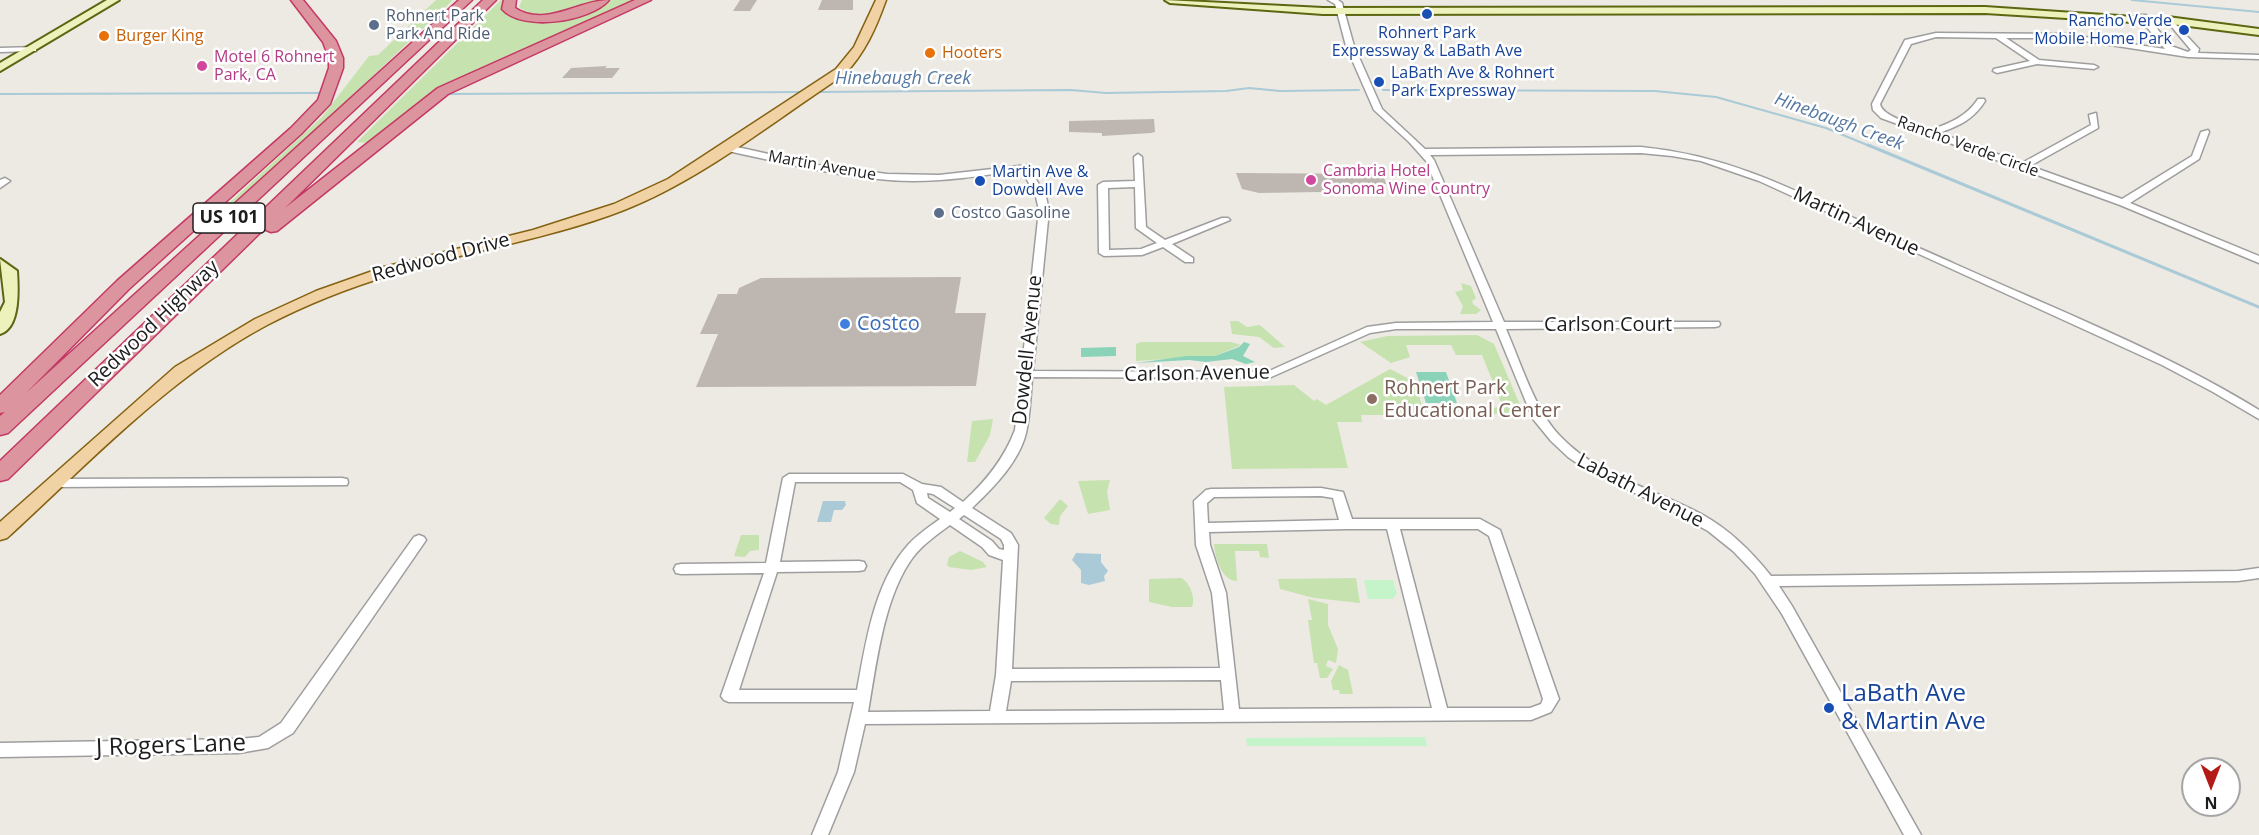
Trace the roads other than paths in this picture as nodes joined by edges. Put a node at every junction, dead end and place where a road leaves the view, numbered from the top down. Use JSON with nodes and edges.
{"nodes":[{"id":1,"x":114,"y":0,"type":"edge"},
{"id":2,"x":297,"y":0,"type":"edge"},
{"id":3,"x":459,"y":0,"type":"edge"},
{"id":4,"x":466,"y":0,"type":"edge"},
{"id":5,"x":490,"y":0,"type":"edge"},
{"id":6,"x":510,"y":0,"type":"edge"},
{"id":7,"x":603,"y":0,"type":"edge"},
{"id":8,"x":645,"y":0,"type":"edge"},
{"id":9,"x":881,"y":0,"type":"edge"},
{"id":10,"x":1170,"y":0,"type":"edge"},
{"id":11,"x":1254,"y":0,"type":"edge"},
{"id":12,"x":1339,"y":3,"type":"edge"},
{"id":13,"x":2145,"y":20,"type":"junction"},
{"id":14,"x":2174,"y":23,"type":"junction"},
{"id":15,"x":434,"y":30,"type":"junction"},
{"id":16,"x":2259,"y":32,"type":"edge"},
{"id":17,"x":1996,"y":34,"type":"junction"},
{"id":18,"x":33,"y":49,"type":"junction"},
{"id":19,"x":0,"y":50,"type":"edge"},
{"id":20,"x":2188,"y":56,"type":"junction"},
{"id":21,"x":2259,"y":57,"type":"edge"},
{"id":22,"x":2037,"y":62,"type":"junction"},
{"id":23,"x":2094,"y":67,"type":"dead end"},
{"id":24,"x":0,"y":68,"type":"edge"},
{"id":25,"x":1997,"y":71,"type":"dead end"},
{"id":26,"x":1981,"y":101,"type":"dead end"},
{"id":27,"x":2093,"y":115,"type":"dead end"},
{"id":28,"x":2205,"y":132,"type":"dead end"},
{"id":29,"x":1931,"y":133,"type":"junction"},
{"id":30,"x":728,"y":148,"type":"junction"},
{"id":31,"x":1423,"y":152,"type":"junction"},
{"id":32,"x":1138,"y":157,"type":"dead end"},
{"id":33,"x":1025,"y":167,"type":"joint"},
{"id":34,"x":2021,"y":167,"type":"junction"},
{"id":35,"x":1140,"y":184,"type":"junction"},
{"id":36,"x":2123,"y":203,"type":"junction"},
{"id":37,"x":1225,"y":219,"type":"dead end"},
{"id":38,"x":1164,"y":244,"type":"junction"},
{"id":39,"x":222,"y":257,"type":"junction"},
{"id":40,"x":1189,"y":260,"type":"dead end"},
{"id":41,"x":2259,"y":260,"type":"edge"},
{"id":42,"x":0,"y":263,"type":"edge"},
{"id":43,"x":1715,"y":324,"type":"dead end"},
{"id":44,"x":1500,"y":326,"type":"junction"},
{"id":45,"x":0,"y":328,"type":"edge"},
{"id":46,"x":1027,"y":374,"type":"junction"},
{"id":47,"x":0,"y":408,"type":"edge"},
{"id":48,"x":2259,"y":415,"type":"edge"},
{"id":49,"x":0,"y":428,"type":"edge"},
{"id":50,"x":0,"y":474,"type":"edge"},
{"id":51,"x":342,"y":482,"type":"dead end"},
{"id":52,"x":56,"y":483,"type":"junction"},
{"id":53,"x":919,"y":488,"type":"junction"},
{"id":54,"x":964,"y":507,"type":"junction"},
{"id":55,"x":948,"y":518,"type":"junction"},
{"id":56,"x":1347,"y":524,"type":"junction"},
{"id":57,"x":1392,"y":524,"type":"junction"},
{"id":58,"x":1201,"y":528,"type":"junction"},
{"id":59,"x":0,"y":533,"type":"edge"},
{"id":60,"x":419,"y":540,"type":"dead end"},
{"id":61,"x":1008,"y":557,"type":"junction"},
{"id":62,"x":859,"y":566,"type":"dead end"},
{"id":63,"x":772,"y":567,"type":"junction"},
{"id":64,"x":681,"y":569,"type":"dead end"},
{"id":65,"x":2259,"y":573,"type":"edge"},
{"id":66,"x":1769,"y":581,"type":"junction"},
{"id":67,"x":1228,"y":674,"type":"junction"},
{"id":68,"x":1004,"y":675,"type":"junction"},
{"id":69,"x":864,"y":696,"type":"junction"},
{"id":70,"x":1441,"y":715,"type":"junction"},
{"id":71,"x":1232,"y":716,"type":"junction"},
{"id":72,"x":997,"y":717,"type":"junction"},
{"id":73,"x":859,"y":718,"type":"junction"},
{"id":74,"x":0,"y":750,"type":"edge"},
{"id":75,"x":820,"y":835,"type":"edge"},
{"id":76,"x":1913,"y":835,"type":"edge"}],
"edges":[{"from":1,"to":18,"type":"main road"},
{"from":2,"to":47,"type":"highway"},
{"from":3,"to":15,"type":"highway"},
{"from":4,"to":15,"type":"highway","name":"Redwood Highway","number":"US 101"},
{"from":5,"to":39,"type":"highway","name":"Redwood Highway","number":"US 101"},
{"from":6,"to":7,"type":"highway"},
{"from":8,"to":39,"type":"highway"},
{"from":9,"to":30,"type":"main road","name":"Redwood Drive"},
{"from":10,"to":12,"type":"main road"},
{"from":11,"to":12,"type":"main road"},
{"from":12,"to":13,"type":"main road"},
{"from":12,"to":31,"type":"street","name":"Labath Avenue"},
{"from":13,"to":14,"type":"main road"},
{"from":13,"to":20,"type":"street","name":"Rancho Verde Circle"},
{"from":14,"to":16,"type":"main road"},
{"from":14,"to":20,"type":"street"},
{"from":15,"to":49,"type":"highway","name":"Redwood Highway","number":"US 101"},
{"from":17,"to":20,"type":"street","name":"Rancho Verde Circle"},
{"from":17,"to":22,"type":"street"},
{"from":17,"to":29,"type":"street","name":"Rancho Verde Circle"},
{"from":18,"to":19,"type":"street"},
{"from":18,"to":24,"type":"main road"},
{"from":20,"to":21,"type":"street","name":"Rancho Verde Circle"},
{"from":22,"to":23,"type":"street"},
{"from":22,"to":25,"type":"street"},
{"from":26,"to":29,"type":"street"},
{"from":27,"to":34,"type":"street"},
{"from":28,"to":36,"type":"street"},
{"from":29,"to":34,"type":"street","name":"Rancho Verde Circle"},
{"from":30,"to":33,"type":"street","name":"Martin Avenue"},
{"from":30,"to":52,"type":"main road","name":"Redwood Drive"},
{"from":31,"to":44,"type":"street","name":"Labath Avenue"},
{"from":31,"to":48,"type":"street","name":"Martin Avenue"},
{"from":32,"to":35,"type":"street"},
{"from":33,"to":46,"type":"street","name":"Dowdell Avenue"},
{"from":34,"to":36,"type":"street","name":"Rancho Verde Circle"},
{"from":35,"to":38,"type":"street"},
{"from":35,"to":38,"type":"street"},
{"from":36,"to":41,"type":"street","name":"Rancho Verde Circle"},
{"from":37,"to":38,"type":"street"},
{"from":38,"to":40,"type":"street"},
{"from":39,"to":50,"type":"highway","name":"Redwood Highway","number":"US 101"},
{"from":42,"to":45,"type":"main road"},
{"from":43,"to":44,"type":"street","name":"Carlson Court"},
{"from":44,"to":46,"type":"street","name":"Carlson Avenue"},
{"from":44,"to":66,"type":"street","name":"Labath Avenue"},
{"from":46,"to":54,"type":"street","name":"Dowdell Avenue"},
{"from":51,"to":52,"type":"street"},
{"from":52,"to":59,"type":"main road","name":"Redwood Drive"},
{"from":53,"to":54,"type":"street"},
{"from":53,"to":55,"type":"street"},
{"from":53,"to":63,"type":"street"},
{"from":54,"to":55,"type":"street","name":"Dowdell Avenue"},
{"from":54,"to":61,"type":"street"},
{"from":55,"to":61,"type":"street"},
{"from":55,"to":69,"type":"street","name":"Dowdell Avenue"},
{"from":56,"to":57,"type":"street"},
{"from":56,"to":58,"type":"street"},
{"from":56,"to":58,"type":"street"},
{"from":57,"to":70,"type":"street"},
{"from":57,"to":70,"type":"street"},
{"from":58,"to":67,"type":"street"},
{"from":60,"to":74,"type":"street","name":"J Rogers Lane"},
{"from":61,"to":68,"type":"street"},
{"from":62,"to":63,"type":"street"},
{"from":63,"to":64,"type":"street"},
{"from":63,"to":69,"type":"street"},
{"from":65,"to":66,"type":"street"},
{"from":66,"to":76,"type":"street","name":"Labath Avenue"},
{"from":67,"to":68,"type":"street"},
{"from":67,"to":71,"type":"street"},
{"from":68,"to":72,"type":"street"},
{"from":69,"to":73,"type":"street","name":"Dowdell Avenue"},
{"from":70,"to":71,"type":"street"},
{"from":71,"to":72,"type":"street"},
{"from":72,"to":73,"type":"street"},
{"from":73,"to":75,"type":"street","name":"Dowdell Avenue"}]}
